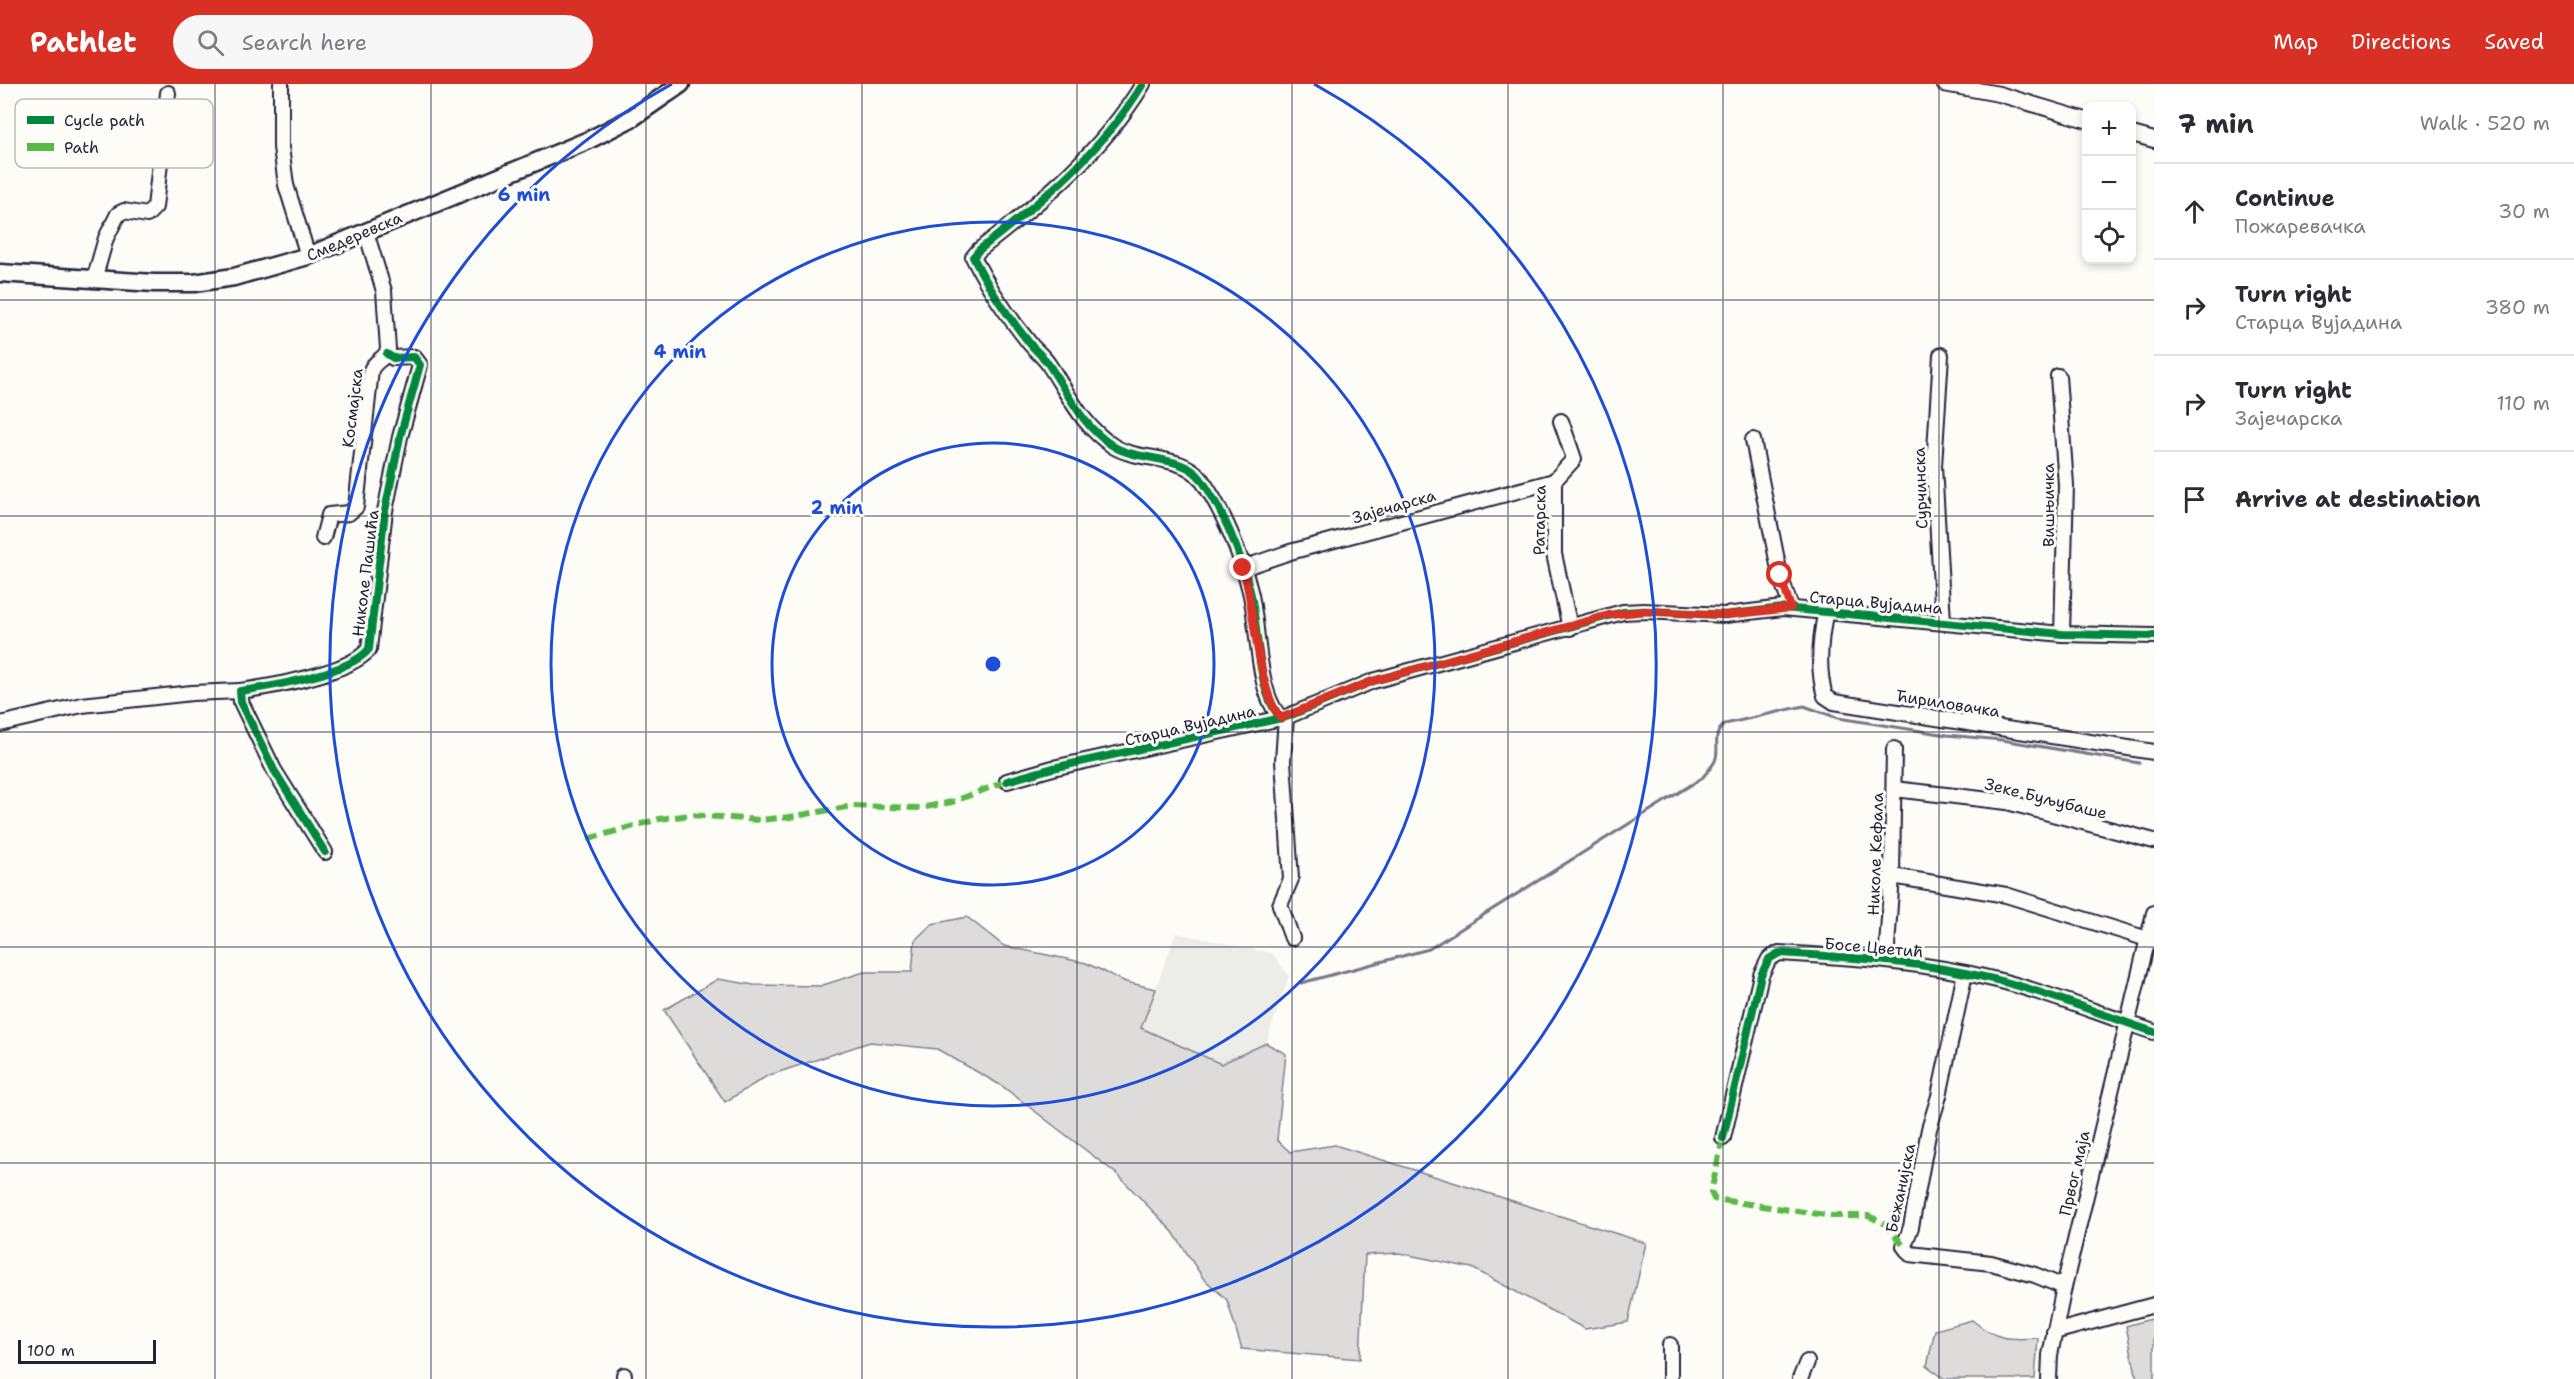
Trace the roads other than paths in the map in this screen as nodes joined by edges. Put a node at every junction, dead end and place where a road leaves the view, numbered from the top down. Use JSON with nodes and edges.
{"nodes":[{"id":1,"x":281,"y":84,"type":"edge"},
{"id":2,"x":1143,"y":84,"type":"edge"},
{"id":3,"x":1944,"y":84,"type":"edge"},
{"id":4,"x":672,"y":87,"type":"edge"},
{"id":5,"x":168,"y":93,"type":"dead end"},
{"id":6,"x":167,"y":99,"type":"edge"},
{"id":7,"x":2082,"y":119,"type":"edge"},
{"id":8,"x":2136,"y":135,"type":"edge"},
{"id":9,"x":2154,"y":140,"type":"edge"},
{"id":10,"x":159,"y":168,"type":"edge"},
{"id":11,"x":366,"y":232,"type":"junction"},
{"id":12,"x":308,"y":256,"type":"junction"},
{"id":13,"x":0,"y":273,"type":"edge"},
{"id":14,"x":94,"y":280,"type":"junction"},
{"id":15,"x":387,"y":354,"type":"junction"},
{"id":16,"x":1941,"y":355,"type":"dead end"},
{"id":17,"x":2058,"y":376,"type":"dead end"},
{"id":18,"x":1561,"y":421,"type":"dead end"},
{"id":19,"x":1753,"y":440,"type":"dead end"},
{"id":20,"x":1554,"y":481,"type":"junction"},
{"id":21,"x":323,"y":538,"type":"dead end"},
{"id":22,"x":1243,"y":568,"type":"junction"},
{"id":23,"x":1791,"y":608,"type":"junction"},
{"id":24,"x":1826,"y":610,"type":"junction"},
{"id":25,"x":1943,"y":621,"type":"junction"},
{"id":26,"x":1570,"y":628,"type":"junction"},
{"id":27,"x":2062,"y":634,"type":"junction"},
{"id":28,"x":2154,"y":636,"type":"edge"},
{"id":29,"x":240,"y":691,"type":"junction"},
{"id":30,"x":1283,"y":718,"type":"junction"},
{"id":31,"x":0,"y":724,"type":"edge"},
{"id":32,"x":1894,"y":749,"type":"dead end"},
{"id":33,"x":2154,"y":752,"type":"edge"},
{"id":34,"x":1007,"y":781,"type":"dead end"},
{"id":35,"x":1894,"y":789,"type":"junction"},
{"id":36,"x":2154,"y":841,"type":"edge"},
{"id":37,"x":325,"y":852,"type":"dead end"},
{"id":38,"x":1892,"y":876,"type":"junction"},
{"id":39,"x":2154,"y":913,"type":"edge"},
{"id":40,"x":1292,"y":938,"type":"dead end"},
{"id":41,"x":2151,"y":940,"type":"edge"},
{"id":42,"x":1886,"y":960,"type":"junction"},
{"id":43,"x":1965,"y":972,"type":"junction"},
{"id":44,"x":2128,"y":1023,"type":"junction"},
{"id":45,"x":2154,"y":1032,"type":"edge"},
{"id":46,"x":1723,"y":1138,"type":"dead end"},
{"id":47,"x":2064,"y":1287,"type":"junction"},
{"id":48,"x":2154,"y":1305,"type":"edge"},
{"id":49,"x":2054,"y":1332,"type":"junction"},
{"id":50,"x":1670,"y":1345,"type":"dead end"},
{"id":51,"x":1807,"y":1362,"type":"dead end"},
{"id":52,"x":1670,"y":1379,"type":"edge"},
{"id":53,"x":1800,"y":1379,"type":"edge"},
{"id":54,"x":2049,"y":1379,"type":"edge"}],
"edges":[{"from":1,"to":12,"type":"street"},
{"from":2,"to":22,"type":"street"},
{"from":3,"to":7,"type":"street"},
{"from":4,"to":11,"type":"main road","name":"Смедеревска"},
{"from":5,"to":6,"type":"street"},
{"from":8,"to":9,"type":"street"},
{"from":10,"to":14,"type":"street"},
{"from":11,"to":12,"type":"main road","name":"Смедеревска"},
{"from":11,"to":15,"type":"street"},
{"from":12,"to":14,"type":"main road","name":"Смедеревска"},
{"from":13,"to":14,"type":"main road","name":"Смедеревска"},
{"from":15,"to":21,"type":"street","name":"Космајска"},
{"from":15,"to":29,"type":"street","name":"Николе Пашића"},
{"from":16,"to":25,"type":"street","name":"Сурчинска"},
{"from":17,"to":27,"type":"street","name":"Вишњичка"},
{"from":18,"to":20,"type":"street","name":"Ратарска"},
{"from":19,"to":23,"type":"street"},
{"from":20,"to":22,"type":"street","name":"Зајечарска"},
{"from":20,"to":26,"type":"street","name":"Ратарска"},
{"from":22,"to":30,"type":"street"},
{"from":23,"to":24,"type":"street","name":"Старца Вујадина"},
{"from":23,"to":26,"type":"street","name":"Старца Вујадина"},
{"from":24,"to":25,"type":"street","name":"Старца Вујадина"},
{"from":24,"to":33,"type":"street","name":"Ћириловачка"},
{"from":25,"to":27,"type":"street","name":"Старца Вујадина"},
{"from":26,"to":30,"type":"street","name":"Старца Вујадина"},
{"from":27,"to":28,"type":"street","name":"Старца Вујадина"},
{"from":29,"to":31,"type":"street"},
{"from":29,"to":37,"type":"street"},
{"from":30,"to":34,"type":"street","name":"Старца Вујадина"},
{"from":30,"to":40,"type":"street"},
{"from":32,"to":35,"type":"street","name":"Николе Кефала"},
{"from":35,"to":36,"type":"street","name":"Зеке Буљубаше"},
{"from":35,"to":38,"type":"street","name":"Николе Кефала"},
{"from":38,"to":41,"type":"street"},
{"from":38,"to":42,"type":"street","name":"Николе Кефала"},
{"from":39,"to":41,"type":"street","name":"Првог маја"},
{"from":41,"to":44,"type":"street","name":"Првог маја"},
{"from":42,"to":43,"type":"street","name":"Босе Цветић"},
{"from":42,"to":46,"type":"street","name":"Босе Цветић"},
{"from":43,"to":44,"type":"street","name":"Босе Цветић"},
{"from":43,"to":47,"type":"street","name":"Бежанијска"},
{"from":44,"to":45,"type":"street","name":"Босе Цветић"},
{"from":44,"to":47,"type":"street","name":"Првог маја"},
{"from":47,"to":49,"type":"street","name":"Првог маја"},
{"from":48,"to":49,"type":"street"},
{"from":49,"to":54,"type":"street","name":"Првог маја"},
{"from":50,"to":52,"type":"street"},
{"from":51,"to":53,"type":"street"}]}
